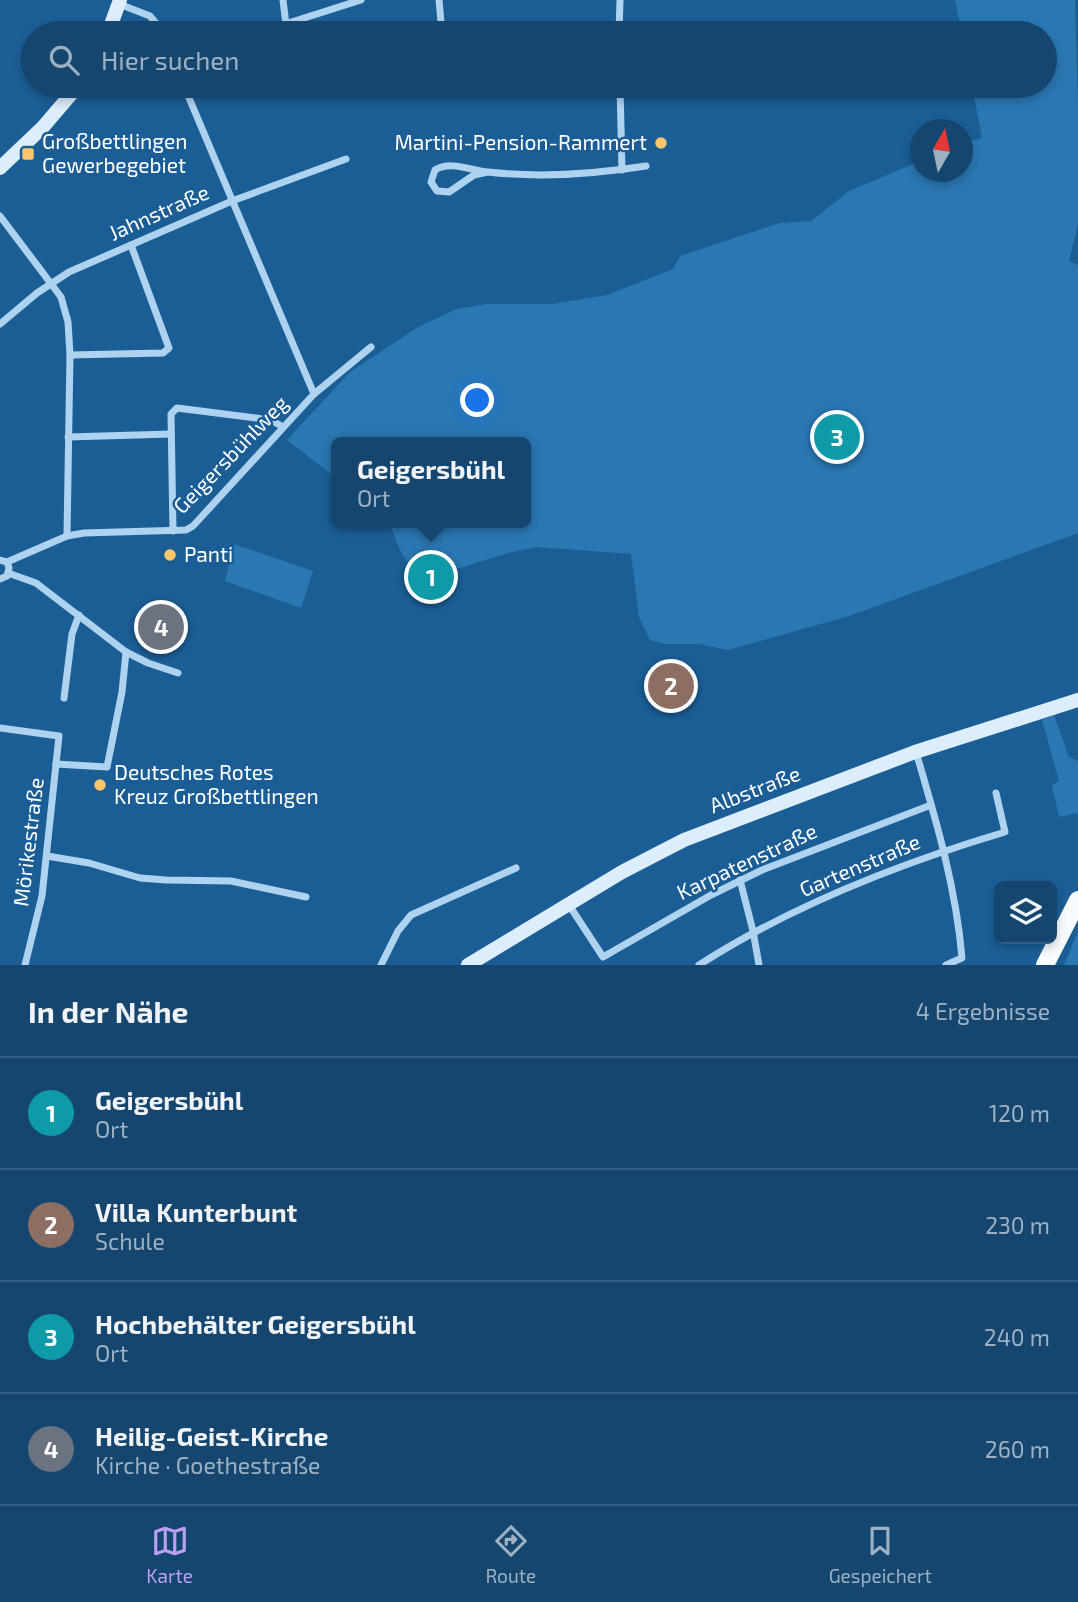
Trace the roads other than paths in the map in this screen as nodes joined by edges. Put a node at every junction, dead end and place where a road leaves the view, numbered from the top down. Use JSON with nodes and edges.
{"nodes":[{"id":1,"x":283,"y":0,"type":"edge"},
{"id":2,"x":361,"y":0,"type":"edge"},
{"id":3,"x":439,"y":0,"type":"edge"},
{"id":4,"x":620,"y":0,"type":"edge"},
{"id":5,"x":119,"y":2,"type":"edge"},
{"id":6,"x":112,"y":21,"type":"edge"},
{"id":7,"x":153,"y":21,"type":"edge"},
{"id":8,"x":285,"y":21,"type":"edge"},
{"id":9,"x":294,"y":21,"type":"edge"},
{"id":10,"x":441,"y":21,"type":"edge"},
{"id":11,"x":620,"y":21,"type":"edge"},
{"id":12,"x":68,"y":98,"type":"edge"},
{"id":13,"x":189,"y":98,"type":"edge"},
{"id":14,"x":620,"y":98,"type":"edge"},
{"id":15,"x":346,"y":159,"type":"dead end"},
{"id":16,"x":646,"y":166,"type":"dead end"},
{"id":17,"x":0,"y":168,"type":"edge"},
{"id":18,"x":622,"y":170,"type":"junction"},
{"id":19,"x":488,"y":172,"type":"junction"},
{"id":20,"x":232,"y":201,"type":"junction"},
{"id":21,"x":0,"y":216,"type":"edge"},
{"id":22,"x":131,"y":245,"type":"junction"},
{"id":23,"x":52,"y":283,"type":"junction"},
{"id":24,"x":0,"y":324,"type":"edge"},
{"id":25,"x":371,"y":347,"type":"dead end"},
{"id":26,"x":70,"y":355,"type":"junction"},
{"id":27,"x":314,"y":394,"type":"junction"},
{"id":28,"x":283,"y":427,"type":"junction"},
{"id":29,"x":171,"y":434,"type":"junction"},
{"id":30,"x":68,"y":438,"type":"junction"},
{"id":31,"x":173,"y":531,"type":"junction"},
{"id":32,"x":67,"y":536,"type":"junction"},
{"id":33,"x":3,"y":561,"type":"edge"},
{"id":34,"x":8,"y":573,"type":"junction"},
{"id":35,"x":0,"y":579,"type":"edge"},
{"id":36,"x":79,"y":615,"type":"junction"},
{"id":37,"x":126,"y":652,"type":"junction"},
{"id":38,"x":178,"y":673,"type":"dead end"},
{"id":39,"x":64,"y":698,"type":"dead end"},
{"id":40,"x":1078,"y":700,"type":"edge"},
{"id":41,"x":0,"y":728,"type":"edge"},
{"id":42,"x":915,"y":752,"type":"junction"},
{"id":43,"x":56,"y":764,"type":"junction"},
{"id":44,"x":996,"y":793,"type":"dead end"},
{"id":45,"x":931,"y":805,"type":"junction"},
{"id":46,"x":944,"y":850,"type":"junction"},
{"id":47,"x":47,"y":856,"type":"junction"},
{"id":48,"x":516,"y":868,"type":"dead end"},
{"id":49,"x":740,"y":880,"type":"junction"},
{"id":50,"x":306,"y":897,"type":"dead end"},
{"id":51,"x":1078,"y":901,"type":"edge"},
{"id":52,"x":569,"y":905,"type":"junction"},
{"id":53,"x":753,"y":932,"type":"junction"},
{"id":54,"x":25,"y":965,"type":"edge"},
{"id":55,"x":381,"y":965,"type":"edge"},
{"id":56,"x":470,"y":965,"type":"edge"},
{"id":57,"x":699,"y":965,"type":"edge"},
{"id":58,"x":758,"y":965,"type":"edge"},
{"id":59,"x":946,"y":965,"type":"edge"},
{"id":60,"x":1045,"y":965,"type":"edge"}],
"edges":[{"from":1,"to":8,"type":"street"},
{"from":2,"to":9,"type":"street"},
{"from":3,"to":10,"type":"street"},
{"from":4,"to":11,"type":"street"},
{"from":5,"to":6,"type":"street"},
{"from":5,"to":7,"type":"street"},
{"from":12,"to":17,"type":"street"},
{"from":13,"to":20,"type":"street","name":"Geigersbühlweg"},
{"from":14,"to":18,"type":"street"},
{"from":15,"to":20,"type":"street","name":"Jahnstraße"},
{"from":16,"to":18,"type":"street"},
{"from":18,"to":19,"type":"street"},
{"from":19,"to":19,"type":"street"},
{"from":20,"to":22,"type":"street","name":"Jahnstraße"},
{"from":20,"to":27,"type":"street","name":"Geigersbühlweg"},
{"from":21,"to":23,"type":"street"},
{"from":22,"to":23,"type":"street","name":"Jahnstraße"},
{"from":22,"to":26,"type":"street"},
{"from":23,"to":24,"type":"street","name":"Jahnstraße"},
{"from":23,"to":26,"type":"street"},
{"from":25,"to":27,"type":"street","name":"Geigersbühlweg"},
{"from":26,"to":30,"type":"street"},
{"from":27,"to":28,"type":"street","name":"Geigersbühlweg"},
{"from":28,"to":29,"type":"street"},
{"from":28,"to":31,"type":"street","name":"Geigersbühlweg"},
{"from":29,"to":30,"type":"street"},
{"from":29,"to":31,"type":"street"},
{"from":30,"to":32,"type":"street"},
{"from":31,"to":32,"type":"street","name":"Geigersbühlweg"},
{"from":32,"to":33,"type":"street","name":"Geigersbühlweg"},
{"from":33,"to":34,"type":"street"},
{"from":34,"to":35,"type":"street"},
{"from":34,"to":36,"type":"street"},
{"from":36,"to":37,"type":"street"},
{"from":36,"to":39,"type":"street"},
{"from":37,"to":38,"type":"street"},
{"from":37,"to":43,"type":"street","name":"Mörikestraße"},
{"from":40,"to":42,"type":"street","name":"Albstraße"},
{"from":41,"to":43,"type":"street"},
{"from":42,"to":45,"type":"street"},
{"from":42,"to":52,"type":"street","name":"Albstraße"},
{"from":43,"to":47,"type":"street","name":"Mörikestraße"},
{"from":44,"to":46,"type":"street","name":"Gartenstraße"},
{"from":45,"to":46,"type":"street"},
{"from":45,"to":49,"type":"street","name":"Karpatenstraße"},
{"from":46,"to":53,"type":"street","name":"Gartenstraße"},
{"from":46,"to":59,"type":"street"},
{"from":47,"to":50,"type":"street"},
{"from":47,"to":54,"type":"street","name":"Mörikestraße"},
{"from":48,"to":55,"type":"street"},
{"from":49,"to":52,"type":"street","name":"Karpatenstraße"},
{"from":49,"to":53,"type":"street"},
{"from":51,"to":60,"type":"main road"},
{"from":52,"to":56,"type":"street","name":"Albstraße"},
{"from":53,"to":57,"type":"street","name":"Gartenstraße"},
{"from":53,"to":58,"type":"street"}]}
